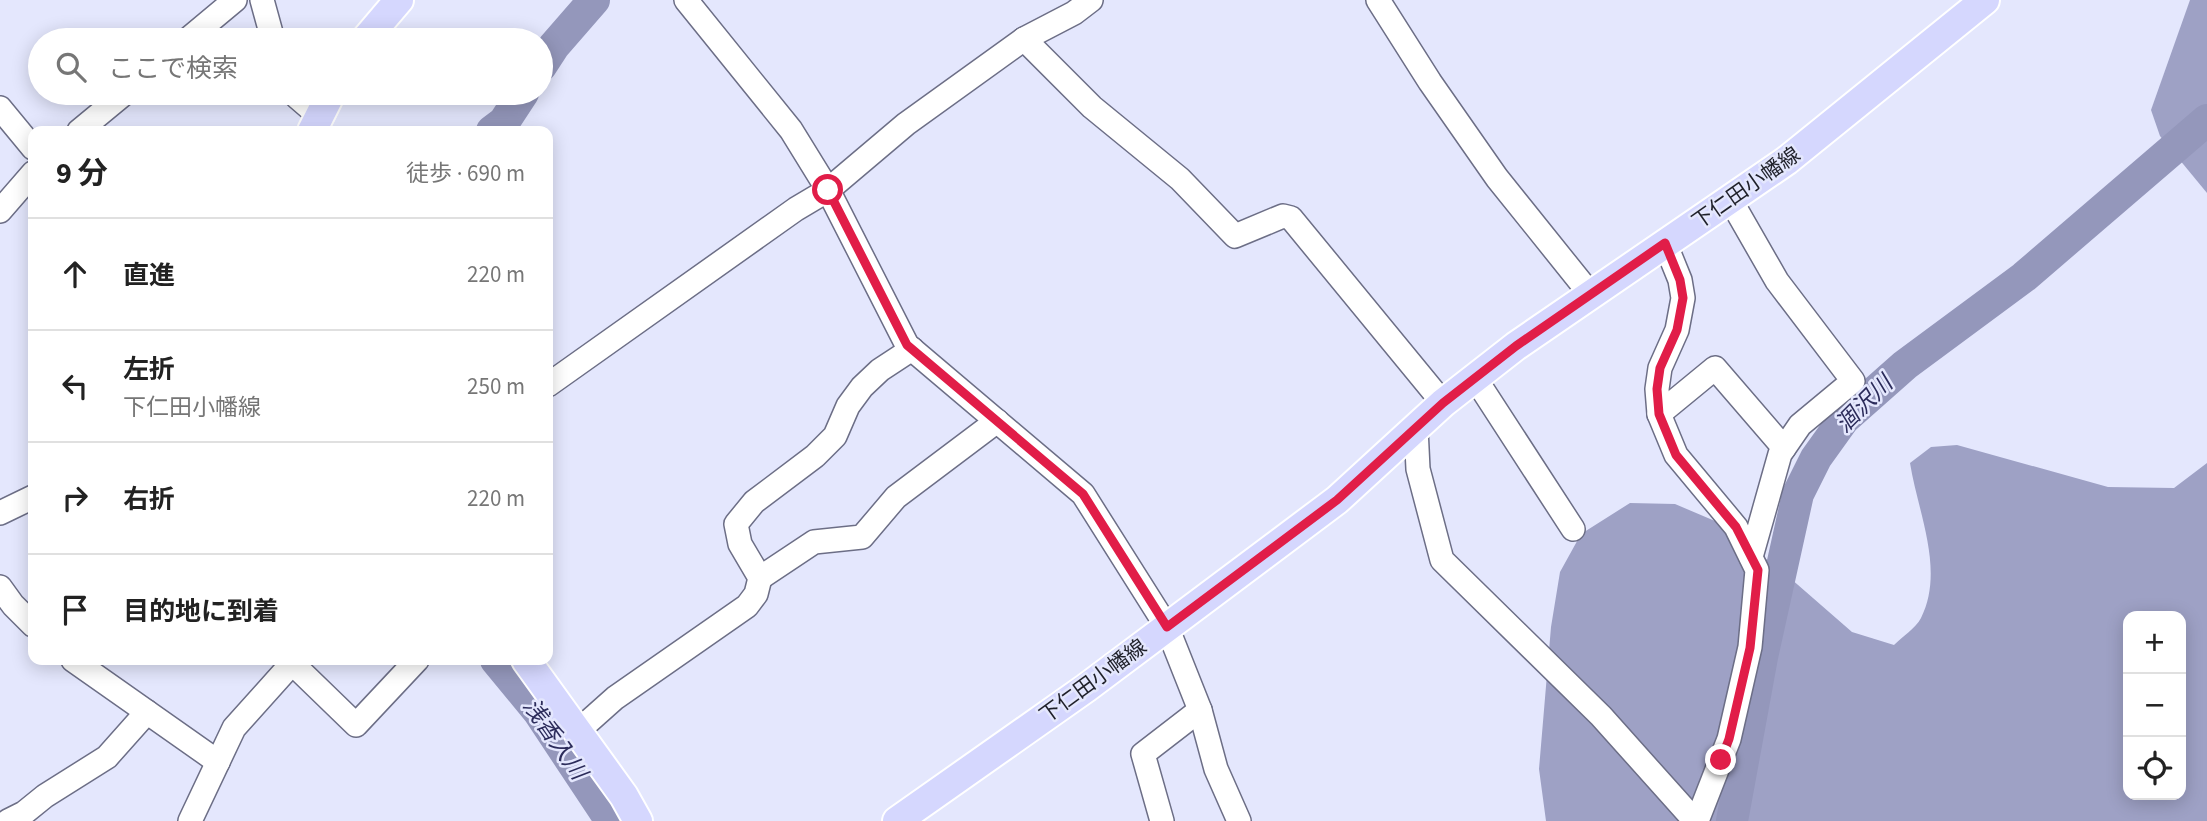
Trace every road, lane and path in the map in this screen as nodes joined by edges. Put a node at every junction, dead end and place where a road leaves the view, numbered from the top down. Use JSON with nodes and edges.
{"nodes":[{"id":1,"x":235,"y":0,"type":"edge"},
{"id":2,"x":262,"y":0,"type":"edge"},
{"id":3,"x":399,"y":0,"type":"edge"},
{"id":4,"x":686,"y":0,"type":"edge"},
{"id":5,"x":1091,"y":0,"type":"edge"},
{"id":6,"x":1378,"y":0,"type":"edge"},
{"id":7,"x":1985,"y":0,"type":"edge"},
{"id":8,"x":201,"y":28,"type":"edge"},
{"id":9,"x":270,"y":28,"type":"edge"},
{"id":10,"x":376,"y":28,"type":"edge"},
{"id":11,"x":1024,"y":39,"type":"junction"},
{"id":12,"x":110,"y":105,"type":"edge"},
{"id":13,"x":0,"y":108,"type":"edge"},
{"id":14,"x":85,"y":126,"type":"edge"},
{"id":15,"x":28,"y":142,"type":"edge"},
{"id":16,"x":28,"y":179,"type":"edge"},
{"id":17,"x":828,"y":190,"type":"junction"},
{"id":18,"x":1730,"y":199,"type":"junction"},
{"id":19,"x":0,"y":211,"type":"edge"},
{"id":20,"x":1665,"y":243,"type":"junction"},
{"id":21,"x":1591,"y":295,"type":"junction"},
{"id":22,"x":912,"y":349,"type":"junction"},
{"id":23,"x":1475,"y":378,"type":"junction"},
{"id":24,"x":553,"y":381,"type":"edge"},
{"id":25,"x":1443,"y":403,"type":"junction"},
{"id":26,"x":1659,"y":414,"type":"junction"},
{"id":27,"x":997,"y":421,"type":"junction"},
{"id":28,"x":1416,"y":428,"type":"junction"},
{"id":29,"x":1784,"y":448,"type":"junction"},
{"id":30,"x":28,"y":499,"type":"edge"},
{"id":31,"x":0,"y":513,"type":"edge"},
{"id":32,"x":1573,"y":529,"type":"dead end"},
{"id":33,"x":1751,"y":557,"type":"junction"},
{"id":34,"x":760,"y":578,"type":"junction"},
{"id":35,"x":0,"y":587,"type":"edge"},
{"id":36,"x":28,"y":620,"type":"edge"},
{"id":37,"x":1167,"y":627,"type":"junction"},
{"id":38,"x":80,"y":665,"type":"edge"},
{"id":39,"x":290,"y":665,"type":"edge"},
{"id":40,"x":298,"y":665,"type":"edge"},
{"id":41,"x":412,"y":665,"type":"edge"},
{"id":42,"x":530,"y":665,"type":"edge"},
{"id":43,"x":1200,"y":710,"type":"junction"},
{"id":44,"x":147,"y":712,"type":"junction"},
{"id":45,"x":578,"y":731,"type":"junction"},
{"id":46,"x":218,"y":762,"type":"junction"},
{"id":47,"x":8,"y":821,"type":"edge"},
{"id":48,"x":190,"y":821,"type":"edge"},
{"id":49,"x":638,"y":821,"type":"edge"},
{"id":50,"x":897,"y":821,"type":"edge"},
{"id":51,"x":1162,"y":821,"type":"edge"},
{"id":52,"x":1239,"y":821,"type":"edge"},
{"id":53,"x":1696,"y":821,"type":"edge"}],
"edges":[{"from":1,"to":8,"type":"street"},
{"from":2,"to":9,"type":"street"},
{"from":3,"to":10,"type":"main road"},
{"from":4,"to":17,"type":"street"},
{"from":5,"to":11,"type":"street"},
{"from":6,"to":21,"type":"street"},
{"from":7,"to":18,"type":"main road","name":"下仁田小幡線"},
{"from":11,"to":17,"type":"street"},
{"from":11,"to":25,"type":"street"},
{"from":12,"to":14,"type":"street"},
{"from":13,"to":15,"type":"street"},
{"from":16,"to":19,"type":"street"},
{"from":17,"to":22,"type":"street"},
{"from":17,"to":24,"type":"street"},
{"from":18,"to":20,"type":"main road","name":"下仁田小幡線"},
{"from":18,"to":29,"type":"street"},
{"from":20,"to":21,"type":"main road","name":"下仁田小幡線"},
{"from":20,"to":26,"type":"street"},
{"from":21,"to":23,"type":"main road","name":"下仁田小幡線"},
{"from":22,"to":27,"type":"street"},
{"from":22,"to":34,"type":"street"},
{"from":23,"to":25,"type":"main road","name":"下仁田小幡線"},
{"from":23,"to":32,"type":"street"},
{"from":25,"to":28,"type":"main road","name":"下仁田小幡線"},
{"from":26,"to":29,"type":"street"},
{"from":26,"to":33,"type":"street"},
{"from":27,"to":34,"type":"street"},
{"from":27,"to":37,"type":"street"},
{"from":28,"to":37,"type":"main road","name":"下仁田小幡線"},
{"from":28,"to":53,"type":"street"},
{"from":29,"to":33,"type":"street"},
{"from":30,"to":31,"type":"street"},
{"from":33,"to":53,"type":"street"},
{"from":34,"to":45,"type":"street"},
{"from":35,"to":36,"type":"street"},
{"from":37,"to":43,"type":"street"},
{"from":37,"to":50,"type":"main road","name":"下仁田小幡線"},
{"from":38,"to":44,"type":"street"},
{"from":39,"to":46,"type":"street"},
{"from":40,"to":41,"type":"street"},
{"from":42,"to":45,"type":"main road"},
{"from":43,"to":51,"type":"street"},
{"from":43,"to":52,"type":"street"},
{"from":44,"to":46,"type":"street"},
{"from":44,"to":47,"type":"street"},
{"from":45,"to":49,"type":"main road"},
{"from":46,"to":48,"type":"street"}]}
